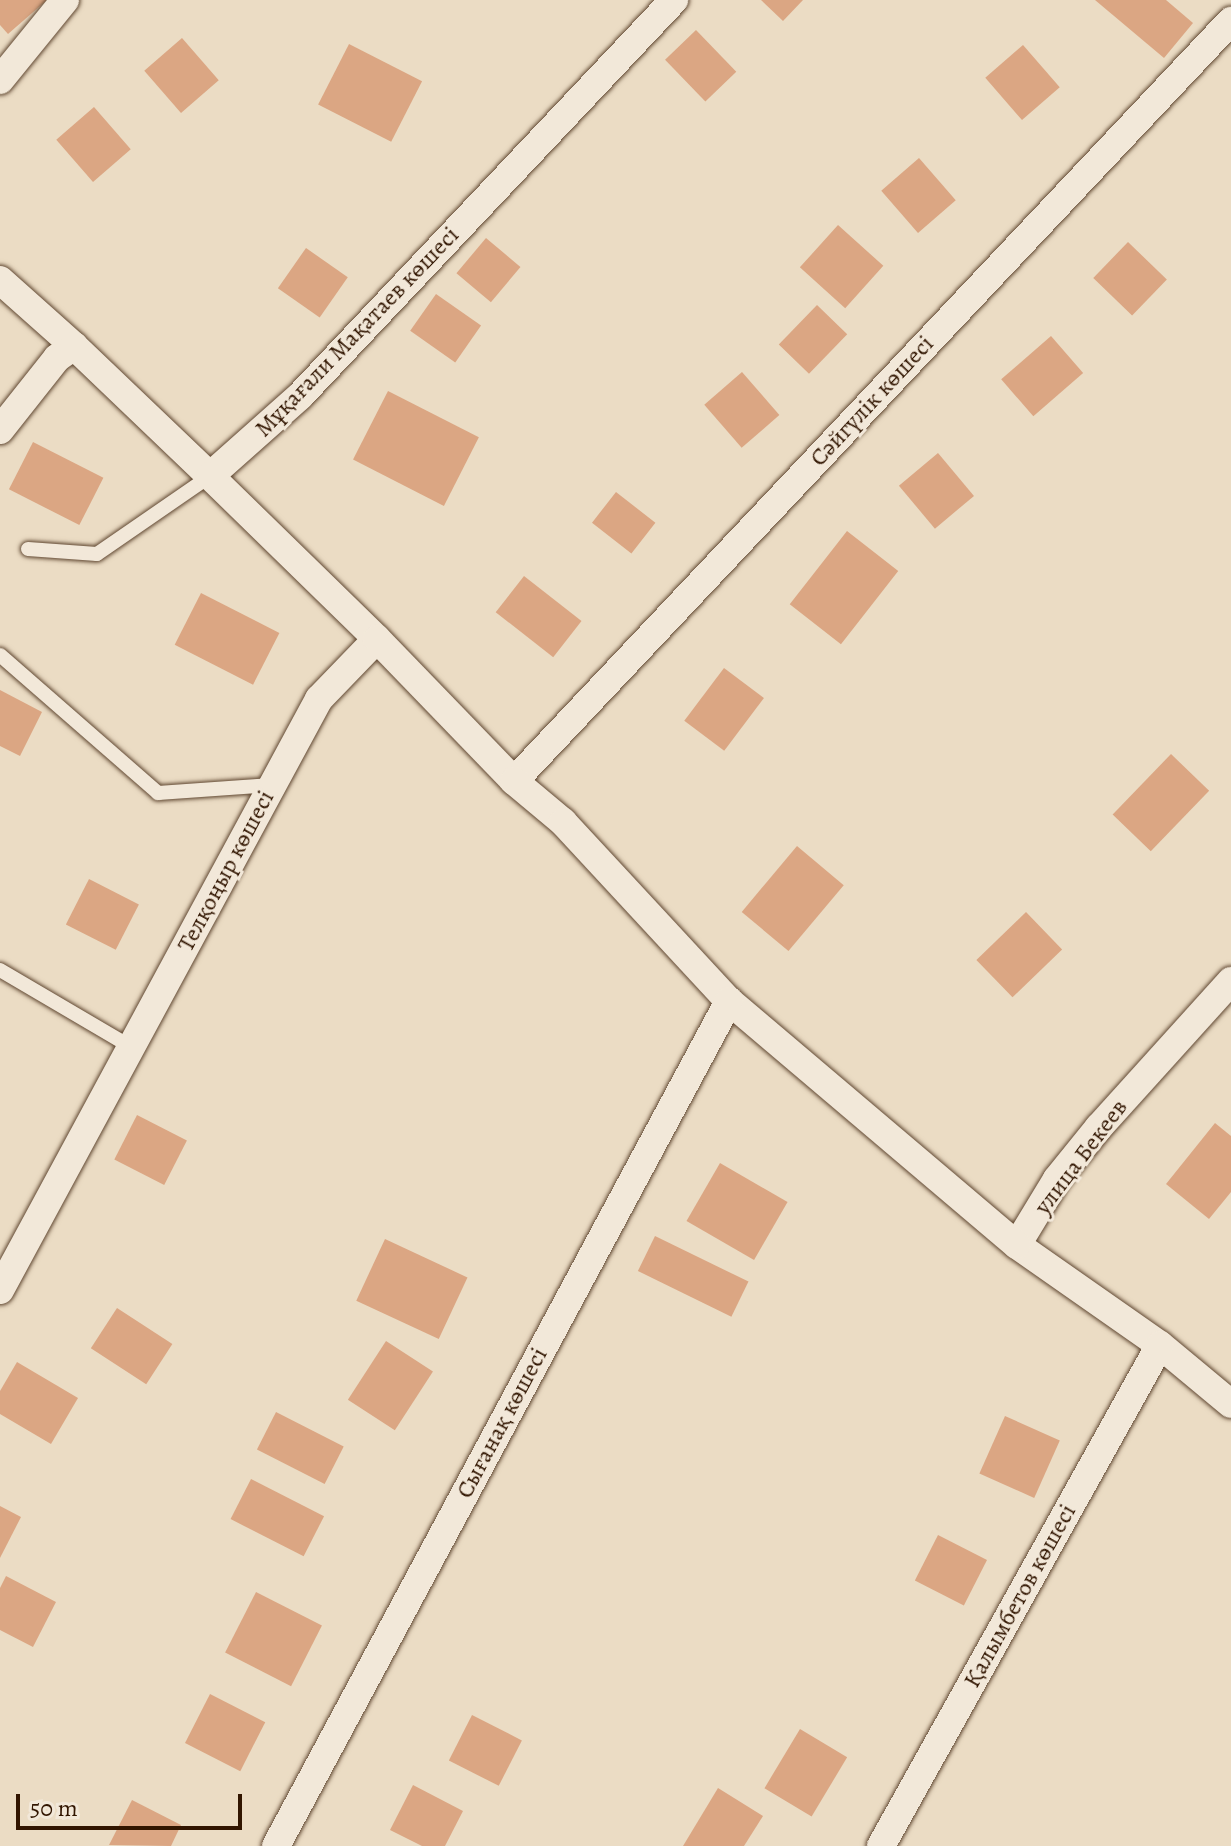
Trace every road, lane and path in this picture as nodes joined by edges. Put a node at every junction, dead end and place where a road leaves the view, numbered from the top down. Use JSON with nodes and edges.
{"nodes":[{"id":1,"x":65,"y":0,"type":"edge"},
{"id":2,"x":674,"y":0,"type":"edge"},
{"id":3,"x":1231,"y":21,"type":"edge"},
{"id":4,"x":0,"y":80,"type":"edge"},
{"id":5,"x":0,"y":280,"type":"edge"},
{"id":6,"x":74,"y":346,"type":"junction"},
{"id":7,"x":0,"y":430,"type":"edge"},
{"id":8,"x":210,"y":476,"type":"junction"},
{"id":9,"x":28,"y":549,"type":"dead end"},
{"id":10,"x":377,"y":639,"type":"junction"},
{"id":11,"x":0,"y":655,"type":"edge"},
{"id":12,"x":514,"y":781,"type":"junction"},
{"id":13,"x":273,"y":785,"type":"junction"},
{"id":14,"x":0,"y":970,"type":"edge"},
{"id":15,"x":1231,"y":981,"type":"edge"},
{"id":16,"x":729,"y":1001,"type":"junction"},
{"id":17,"x":131,"y":1047,"type":"junction"},
{"id":18,"x":1017,"y":1245,"type":"junction"},
{"id":19,"x":0,"y":1290,"type":"edge"},
{"id":20,"x":1160,"y":1345,"type":"junction"},
{"id":21,"x":1231,"y":1404,"type":"edge"},
{"id":22,"x":276,"y":1846,"type":"edge"},
{"id":23,"x":881,"y":1846,"type":"edge"}],
"edges":[{"from":1,"to":4,"type":"street"},
{"from":2,"to":8,"type":"street","name":"Мұқағали Мақатаев көшесі"},
{"from":3,"to":12,"type":"street","name":"Сәйгүлік көшесі"},
{"from":5,"to":6,"type":"street"},
{"from":6,"to":7,"type":"street"},
{"from":6,"to":8,"type":"street"},
{"from":8,"to":9,"type":"lane"},
{"from":8,"to":10,"type":"street"},
{"from":10,"to":12,"type":"street"},
{"from":10,"to":13,"type":"street","name":"Телқоңыр көшесі"},
{"from":11,"to":13,"type":"lane"},
{"from":12,"to":16,"type":"street"},
{"from":13,"to":17,"type":"street","name":"Телқоңыр көшесі"},
{"from":14,"to":17,"type":"lane"},
{"from":15,"to":18,"type":"street","name":"улица Бекеев"},
{"from":16,"to":18,"type":"street"},
{"from":16,"to":22,"type":"street","name":"Сығанақ көшесі"},
{"from":17,"to":19,"type":"street","name":"Телқоңыр көшесі"},
{"from":18,"to":20,"type":"street"},
{"from":20,"to":21,"type":"street"},
{"from":20,"to":23,"type":"street","name":"Қалымбетов көшесі"}]}
